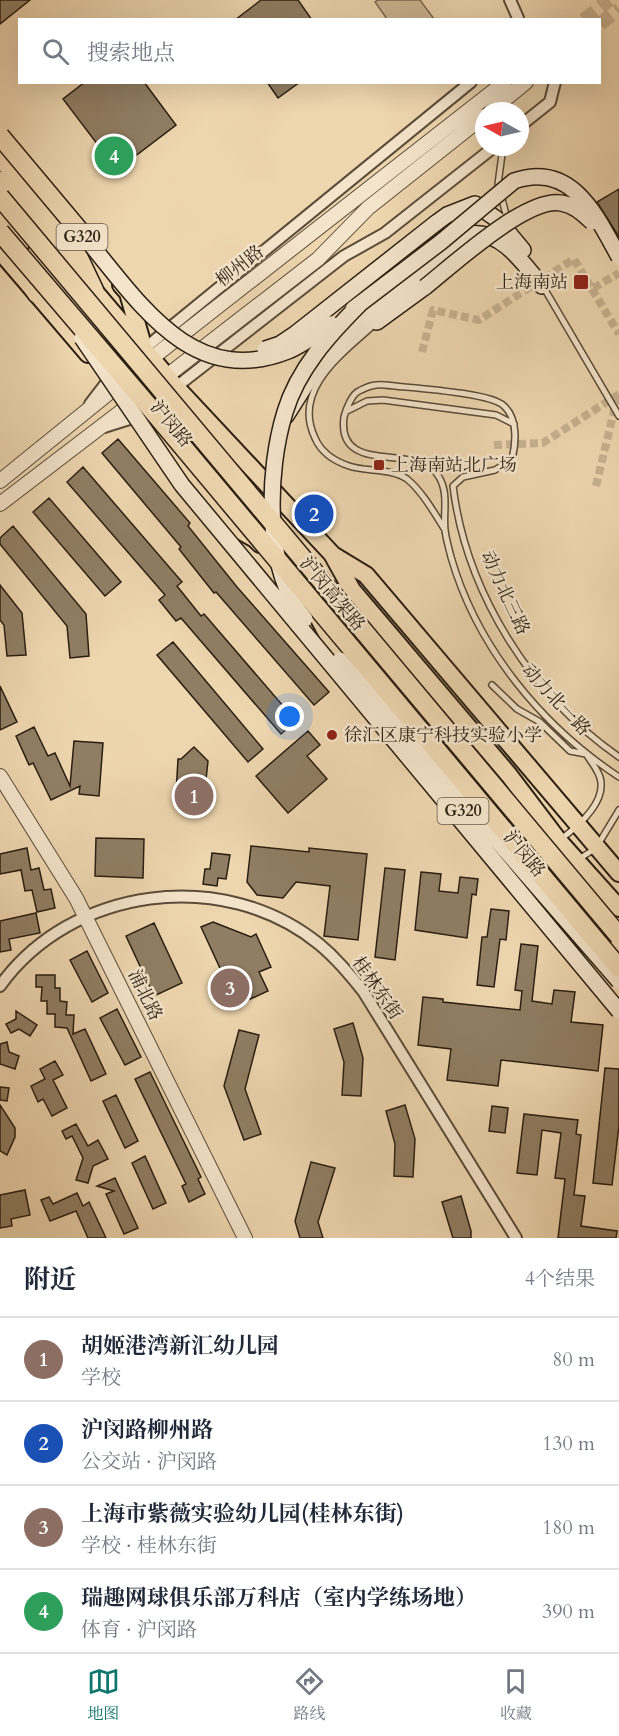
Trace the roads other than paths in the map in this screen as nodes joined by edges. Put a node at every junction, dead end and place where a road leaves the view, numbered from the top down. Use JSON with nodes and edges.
{"nodes":[{"id":1,"x":510,"y":0,"type":"edge"},
{"id":2,"x":519,"y":18,"type":"edge"},
{"id":3,"x":469,"y":84,"type":"edge"},
{"id":4,"x":502,"y":84,"type":"edge"},
{"id":5,"x":524,"y":84,"type":"edge"},
{"id":6,"x":555,"y":84,"type":"edge"},
{"id":7,"x":501,"y":102,"type":"edge"},
{"id":8,"x":529,"y":119,"type":"edge"},
{"id":9,"x":475,"y":123,"type":"edge"},
{"id":10,"x":0,"y":136,"type":"edge"},
{"id":11,"x":0,"y":156,"type":"edge"},
{"id":12,"x":483,"y":156,"type":"edge"},
{"id":13,"x":502,"y":156,"type":"edge"},
{"id":14,"x":0,"y":180,"type":"edge"},
{"id":15,"x":0,"y":197,"type":"edge"},
{"id":16,"x":0,"y":218,"type":"edge"},
{"id":17,"x":83,"y":235,"type":"joint"},
{"id":18,"x":1,"y":241,"type":"edge"},
{"id":19,"x":523,"y":250,"type":"junction"},
{"id":20,"x":619,"y":257,"type":"edge"},
{"id":21,"x":50,"y":278,"type":"junction"},
{"id":22,"x":542,"y":286,"type":"junction"},
{"id":23,"x":94,"y":290,"type":"junction"},
{"id":24,"x":37,"y":294,"type":"joint"},
{"id":25,"x":55,"y":298,"type":"junction"},
{"id":26,"x":360,"y":304,"type":"junction"},
{"id":27,"x":377,"y":322,"type":"joint"},
{"id":28,"x":148,"y":353,"type":"junction"},
{"id":29,"x":210,"y":355,"type":"junction"},
{"id":30,"x":127,"y":370,"type":"junction"},
{"id":31,"x":172,"y":381,"type":"junction"},
{"id":32,"x":111,"y":383,"type":"junction"},
{"id":33,"x":150,"y":398,"type":"junction"},
{"id":34,"x":134,"y":410,"type":"junction"},
{"id":35,"x":345,"y":412,"type":"junction"},
{"id":36,"x":619,"y":416,"type":"edge"},
{"id":37,"x":284,"y":420,"type":"junction"},
{"id":38,"x":514,"y":424,"type":"junction"},
{"id":39,"x":0,"y":482,"type":"edge"},
{"id":40,"x":0,"y":504,"type":"edge"},
{"id":41,"x":445,"y":531,"type":"junction"},
{"id":42,"x":255,"y":539,"type":"junction"},
{"id":43,"x":332,"y":554,"type":"junction"},
{"id":44,"x":317,"y":615,"type":"junction"},
{"id":45,"x":492,"y":685,"type":"dead end"},
{"id":46,"x":586,"y":754,"type":"junction"},
{"id":47,"x":619,"y":757,"type":"edge"},
{"id":48,"x":0,"y":776,"type":"edge"},
{"id":49,"x":619,"y":777,"type":"edge"},
{"id":50,"x":619,"y":810,"type":"edge"},
{"id":51,"x":578,"y":826,"type":"junction"},
{"id":52,"x":559,"y":841,"type":"junction"},
{"id":53,"x":596,"y":848,"type":"junction"},
{"id":54,"x":542,"y":854,"type":"dead end"},
{"id":55,"x":577,"y":860,"type":"junction"},
{"id":56,"x":619,"y":873,"type":"edge"},
{"id":57,"x":560,"y":875,"type":"dead end"},
{"id":58,"x":619,"y":908,"type":"edge"},
{"id":59,"x":85,"y":915,"type":"junction"},
{"id":60,"x":619,"y":936,"type":"edge"},
{"id":61,"x":619,"y":968,"type":"edge"},
{"id":62,"x":619,"y":981,"type":"edge"},
{"id":63,"x":0,"y":986,"type":"edge"},
{"id":64,"x":619,"y":1000,"type":"edge"},
{"id":65,"x":619,"y":1011,"type":"edge"},
{"id":66,"x":244,"y":1238,"type":"edge"},
{"id":67,"x":516,"y":1238,"type":"edge"}],
"edges":[{"from":1,"to":2,"type":"street"},
{"from":3,"to":28,"type":"street"},
{"from":4,"to":28,"type":"street","name":"柳州路"},
{"from":5,"to":7,"type":"street"},
{"from":6,"to":8,"type":"street"},
{"from":9,"to":31,"type":"street"},
{"from":10,"to":17,"type":"highway","bridge":true},
{"from":10,"to":28,"type":"main road","name":"沪闵路","number":"G320"},
{"from":11,"to":23,"type":"highway"},
{"from":12,"to":31,"type":"street"},
{"from":13,"to":19,"type":"lane"},
{"from":14,"to":23,"type":"main road","name":"沪闵路"},
{"from":15,"to":60,"type":"highway","name":"沪闵高架路","bridge":true},
{"from":16,"to":21,"type":"main road"},
{"from":17,"to":29,"type":"main road","bridge":true},
{"from":18,"to":21,"type":"highway"},
{"from":18,"to":24,"type":"highway"},
{"from":18,"to":25,"type":"highway","name":"沪闵高架路","bridge":true},
{"from":19,"to":22,"type":"lane"},
{"from":19,"to":29,"type":"main road","bridge":true},
{"from":20,"to":26,"type":"main road","bridge":true},
{"from":20,"to":27,"type":"main road","bridge":true},
{"from":21,"to":30,"type":"main road"},
{"from":22,"to":36,"type":"lane"},
{"from":22,"to":37,"type":"main road"},
{"from":23,"to":28,"type":"main road","name":"沪闵路"},
{"from":24,"to":32,"type":"main road","name":"沪闵路","number":"G320"},
{"from":25,"to":61,"type":"highway","name":"沪闵高架路","bridge":true},
{"from":25,"to":65,"type":"main road","bridge":true},
{"from":26,"to":29,"type":"main road","bridge":true},
{"from":26,"to":37,"type":"main road","bridge":true},
{"from":27,"to":41,"type":"lane"},
{"from":28,"to":30,"type":"street","name":"柳州路"},
{"from":28,"to":31,"type":"main road","name":"沪闵路","number":"G320"},
{"from":30,"to":32,"type":"street","name":"柳州路"},
{"from":30,"to":33,"type":"main road"},
{"from":31,"to":33,"type":"street"},
{"from":31,"to":43,"type":"main road","name":"沪闵路","number":"G320"},
{"from":32,"to":34,"type":"main road","name":"沪闵路","number":"G320"},
{"from":32,"to":39,"type":"street","name":"柳州路"},
{"from":33,"to":34,"type":"street"},
{"from":33,"to":42,"type":"main road"},
{"from":34,"to":40,"type":"street"},
{"from":34,"to":42,"type":"main road","name":"沪闵路","number":"G320"},
{"from":35,"to":38,"type":"lane"},
{"from":35,"to":38,"type":"lane"},
{"from":35,"to":41,"type":"lane"},
{"from":37,"to":62,"type":"main road","bridge":true},
{"from":38,"to":47,"type":"lane","name":"动力北三路"},
{"from":41,"to":46,"type":"lane","name":"动力北一路"},
{"from":42,"to":44,"type":"main road","name":"沪闵路","number":"G320"},
{"from":43,"to":51,"type":"main road","name":"沪闵路","number":"G320"},
{"from":43,"to":52,"type":"main road","name":"沪闵路","number":"G320"},
{"from":44,"to":62,"type":"main road","name":"沪闵路","number":"G320"},
{"from":44,"to":64,"type":"main road","name":"沪闵路","number":"G320"},
{"from":45,"to":46,"type":"lane"},
{"from":46,"to":49,"type":"lane","name":"动力北一路"},
{"from":46,"to":51,"type":"lane"},
{"from":48,"to":59,"type":"street","name":"浦北路"},
{"from":50,"to":53,"type":"lane"},
{"from":51,"to":52,"type":"lane"},
{"from":51,"to":53,"type":"main road","name":"沪闵路","number":"G320"},
{"from":52,"to":54,"type":"lane"},
{"from":52,"to":55,"type":"main road","name":"沪闵路","number":"G320"},
{"from":53,"to":55,"type":"lane"},
{"from":53,"to":56,"type":"main road","name":"沪闵路","number":"G320"},
{"from":55,"to":57,"type":"lane"},
{"from":55,"to":58,"type":"main road","name":"沪闵路","number":"G320"},
{"from":59,"to":63,"type":"street","name":"桂林东街"},
{"from":59,"to":66,"type":"street","name":"浦北路"},
{"from":59,"to":67,"type":"street","name":"桂林东街"}]}
